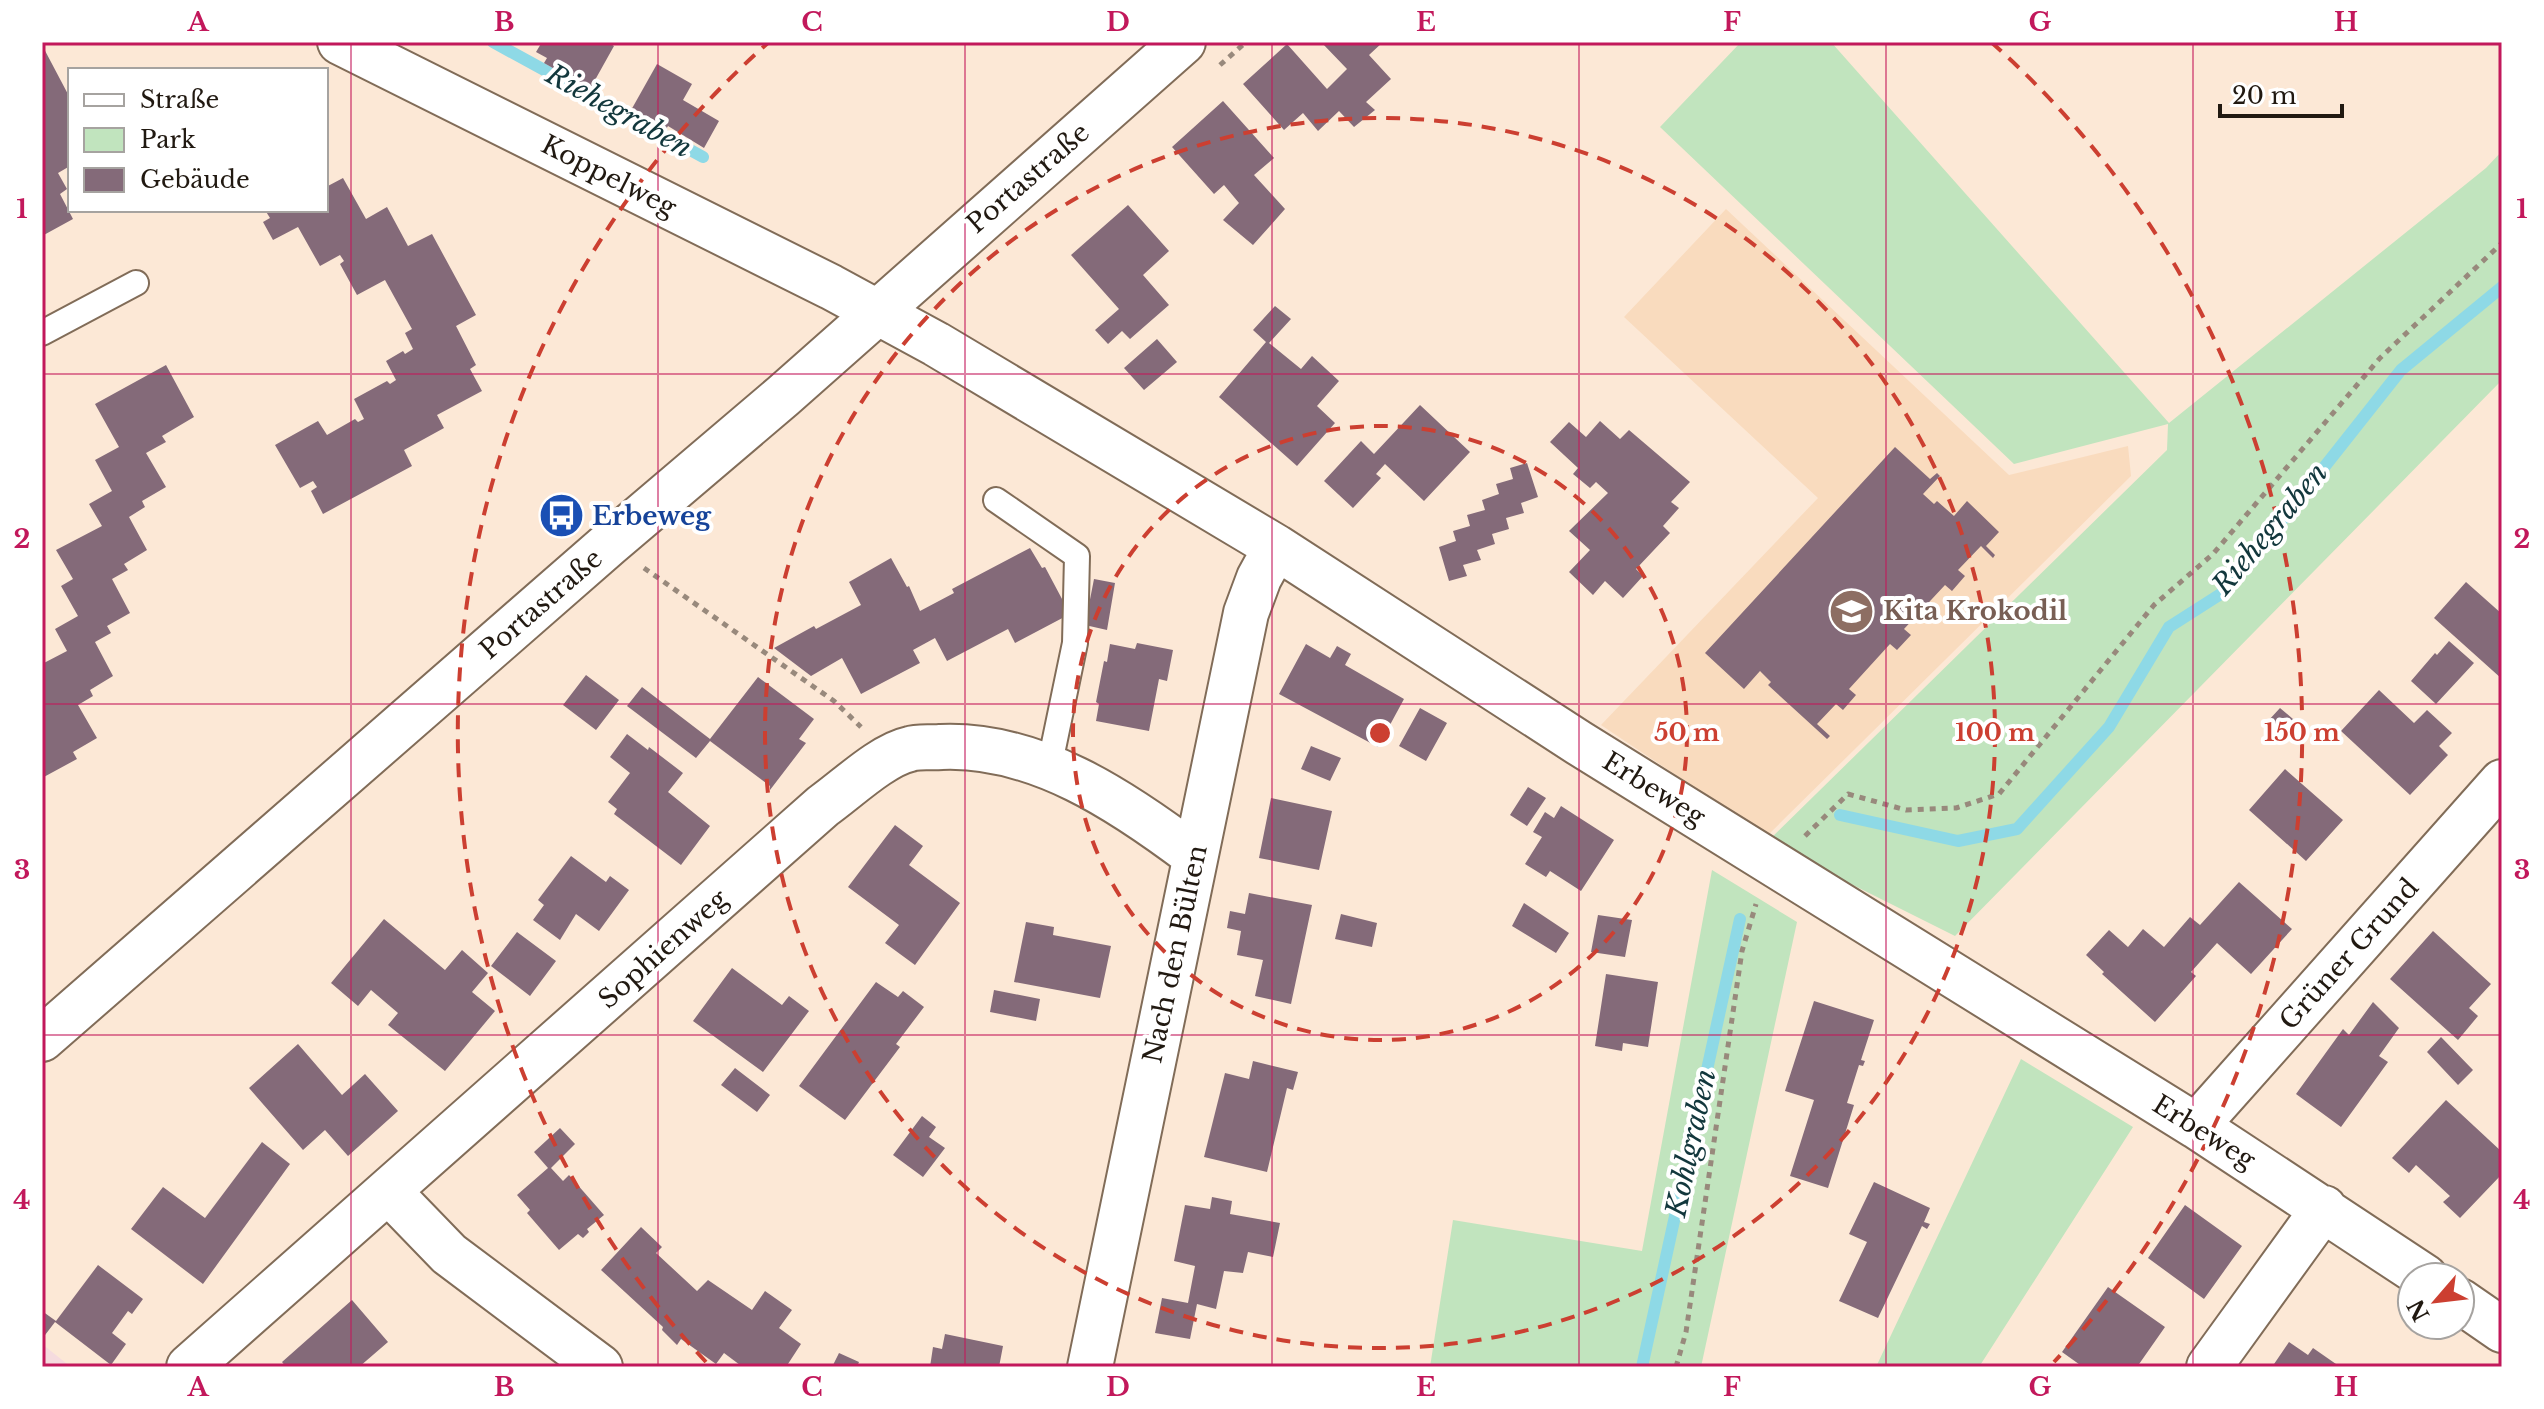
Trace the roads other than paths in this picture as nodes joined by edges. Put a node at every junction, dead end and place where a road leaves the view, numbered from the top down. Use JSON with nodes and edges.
{"nodes":[{"id":1,"x":340,"y":42,"type":"edge"},
{"id":2,"x":1183,"y":42,"type":"edge"},
{"id":3,"x":136,"y":283,"type":"dead end"},
{"id":4,"x":877,"y":312,"type":"junction"},
{"id":5,"x":42,"y":333,"type":"edge"},
{"id":6,"x":996,"y":500,"type":"dead end"},
{"id":7,"x":1276,"y":547,"type":"junction"},
{"id":8,"x":1049,"y":768,"type":"junction"},
{"id":9,"x":2502,"y":782,"type":"edge"},
{"id":10,"x":1195,"y":856,"type":"junction"},
{"id":11,"x":42,"y":1039,"type":"edge"},
{"id":12,"x":2196,"y":1126,"type":"junction"},
{"id":13,"x":389,"y":1192,"type":"junction"},
{"id":14,"x":2324,"y":1208,"type":"junction"},
{"id":15,"x":2402,"y":1261,"type":"edge"},
{"id":16,"x":2476,"y":1312,"type":"edge"},
{"id":17,"x":2502,"y":1330,"type":"edge"},
{"id":18,"x":189,"y":1367,"type":"edge"},
{"id":19,"x":600,"y":1367,"type":"edge"},
{"id":20,"x":1090,"y":1367,"type":"edge"},
{"id":21,"x":2209,"y":1367,"type":"edge"}],
"edges":[{"from":1,"to":4,"type":"street","name":"Koppelweg"},
{"from":2,"to":4,"type":"street","name":"Portastraße"},
{"from":3,"to":5,"type":"lane"},
{"from":4,"to":7,"type":"street","name":"Erbeweg"},
{"from":4,"to":11,"type":"street","name":"Portastraße"},
{"from":6,"to":8,"type":"lane"},
{"from":7,"to":10,"type":"street","name":"Nach den Bülten"},
{"from":7,"to":12,"type":"street","name":"Erbeweg"},
{"from":8,"to":10,"type":"street","name":"Sophienweg"},
{"from":8,"to":13,"type":"street","name":"Sophienweg"},
{"from":9,"to":12,"type":"street","name":"Grüner Grund"},
{"from":10,"to":20,"type":"street","name":"Nach den Bülten"},
{"from":12,"to":14,"type":"street","name":"Erbeweg"},
{"from":13,"to":18,"type":"street","name":"Sophienweg"},
{"from":13,"to":19,"type":"street"},
{"from":14,"to":15,"type":"street","name":"Erbeweg"},
{"from":14,"to":21,"type":"street"},
{"from":16,"to":17,"type":"street"}]}
